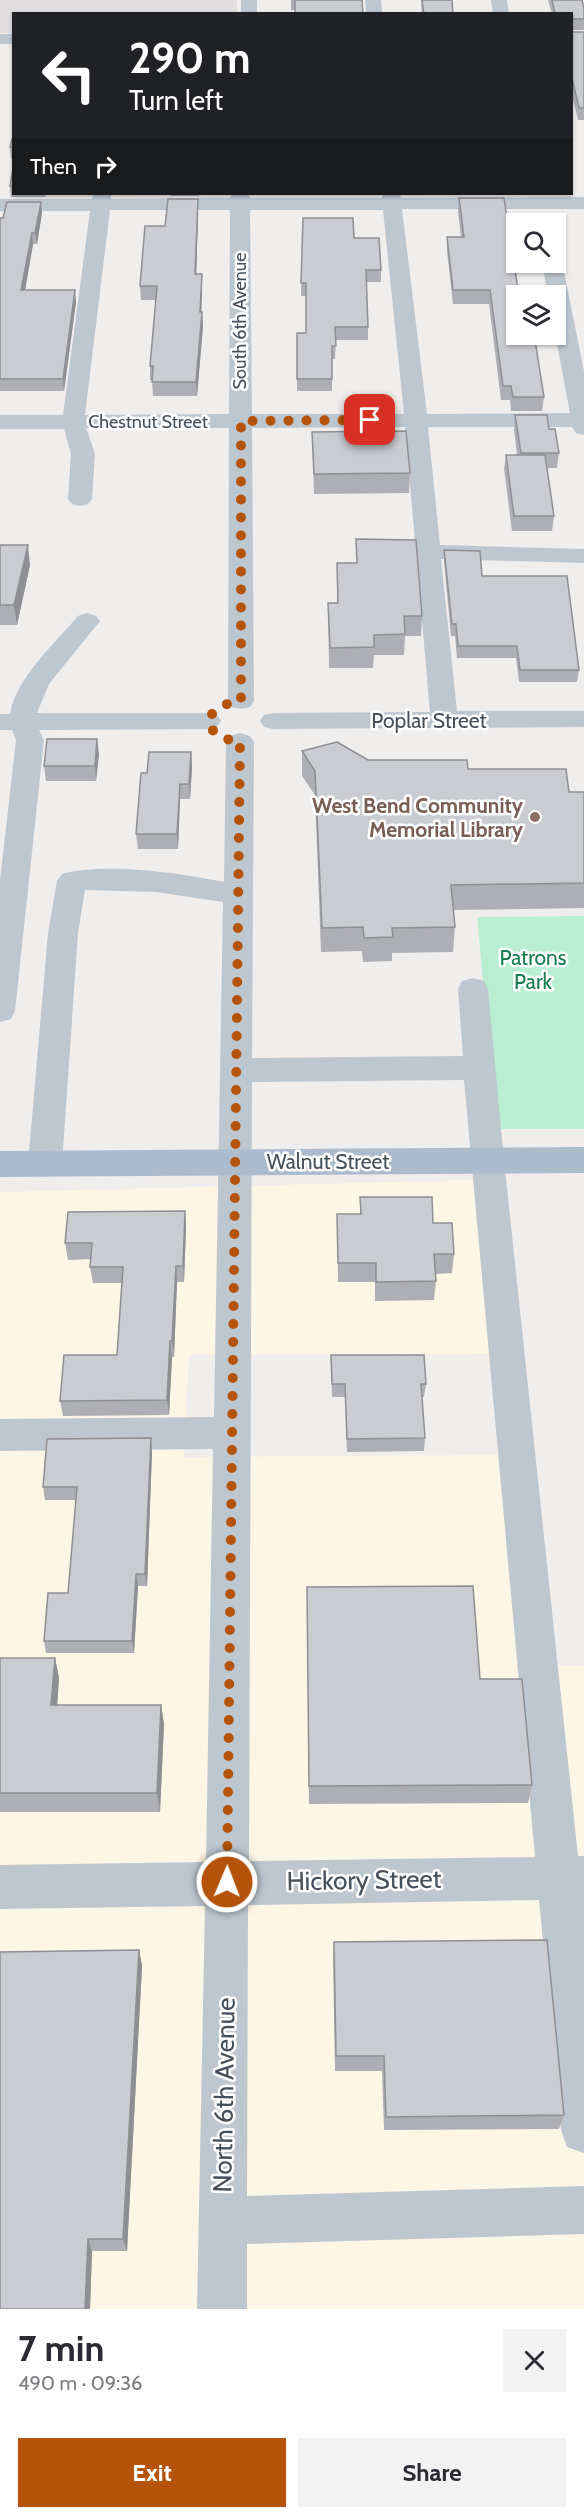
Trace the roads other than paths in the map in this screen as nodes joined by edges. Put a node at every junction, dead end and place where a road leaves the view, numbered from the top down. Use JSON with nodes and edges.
{"nodes":[{"id":1,"x":392,"y":198,"type":"edge"},
{"id":2,"x":539,"y":198,"type":"edge"},
{"id":3,"x":101,"y":199,"type":"edge"},
{"id":4,"x":239,"y":199,"type":"edge"},
{"id":5,"x":584,"y":203,"type":"edge"},
{"id":6,"x":0,"y":205,"type":"edge"},
{"id":7,"x":542,"y":213,"type":"edge"},
{"id":8,"x":554,"y":273,"type":"edge"},
{"id":9,"x":416,"y":420,"type":"junction"},
{"id":10,"x":241,"y":421,"type":"junction"},
{"id":11,"x":0,"y":422,"type":"edge"},
{"id":12,"x":73,"y":422,"type":"junction"},
{"id":13,"x":583,"y":422,"type":"edge"},
{"id":14,"x":80,"y":499,"type":"dead end"},
{"id":15,"x":428,"y":552,"type":"junction"},
{"id":16,"x":584,"y":556,"type":"edge"},
{"id":17,"x":87,"y":621,"type":"dead end"},
{"id":18,"x":241,"y":701,"type":"junction"},
{"id":19,"x":584,"y":719,"type":"edge"},
{"id":20,"x":444,"y":720,"type":"junction"},
{"id":21,"x":208,"y":721,"type":"junction"},
{"id":22,"x":273,"y":721,"type":"junction"},
{"id":23,"x":11,"y":722,"type":"edge"},
{"id":24,"x":240,"y":742,"type":"junction"},
{"id":25,"x":239,"y":895,"type":"junction"},
{"id":26,"x":472,"y":989,"type":"dead end"},
{"id":27,"x":0,"y":1011,"type":"edge"},
{"id":28,"x":479,"y":1068,"type":"junction"},
{"id":29,"x":237,"y":1070,"type":"junction"},
{"id":30,"x":487,"y":1160,"type":"junction"},
{"id":31,"x":584,"y":1160,"type":"edge"},
{"id":32,"x":236,"y":1162,"type":"junction"},
{"id":33,"x":0,"y":1164,"type":"edge"},
{"id":34,"x":45,"y":1164,"type":"junction"},
{"id":35,"x":233,"y":1434,"type":"junction"},
{"id":36,"x":0,"y":1435,"type":"edge"},
{"id":37,"x":572,"y":1878,"type":"edge"},
{"id":38,"x":227,"y":1882,"type":"junction"},
{"id":39,"x":0,"y":1887,"type":"edge"},
{"id":40,"x":584,"y":2130,"type":"edge"},
{"id":41,"x":584,"y":2210,"type":"edge"},
{"id":42,"x":223,"y":2221,"type":"junction"},
{"id":43,"x":222,"y":2309,"type":"edge"}],
"edges":[{"from":1,"to":2,"type":"street"},
{"from":1,"to":4,"type":"street"},
{"from":1,"to":9,"type":"street"},
{"from":2,"to":5,"type":"street"},
{"from":2,"to":7,"type":"street"},
{"from":3,"to":4,"type":"street"},
{"from":3,"to":6,"type":"street"},
{"from":3,"to":12,"type":"street"},
{"from":4,"to":10,"type":"street","name":"South 6th Avenue"},
{"from":8,"to":13,"type":"street"},
{"from":9,"to":10,"type":"street","name":"Chestnut Street"},
{"from":9,"to":13,"type":"street","name":"Chestnut Street"},
{"from":9,"to":15,"type":"street"},
{"from":10,"to":12,"type":"street","name":"Chestnut Street"},
{"from":10,"to":18,"type":"street","name":"South 6th Avenue"},
{"from":11,"to":12,"type":"street","name":"Chestnut Street"},
{"from":12,"to":14,"type":"street"},
{"from":15,"to":16,"type":"street"},
{"from":15,"to":20,"type":"street"},
{"from":17,"to":23,"type":"street"},
{"from":18,"to":21,"type":"street"},
{"from":18,"to":22,"type":"street"},
{"from":19,"to":20,"type":"street","name":"Poplar Street"},
{"from":20,"to":22,"type":"street","name":"Poplar Street"},
{"from":21,"to":23,"type":"street"},
{"from":21,"to":24,"type":"street"},
{"from":22,"to":24,"type":"street"},
{"from":23,"to":27,"type":"street"},
{"from":24,"to":25,"type":"street"},
{"from":25,"to":29,"type":"street"},
{"from":25,"to":34,"type":"street"},
{"from":26,"to":28,"type":"street"},
{"from":28,"to":29,"type":"street"},
{"from":28,"to":30,"type":"street"},
{"from":29,"to":32,"type":"street"},
{"from":30,"to":31,"type":"main road","name":"Walnut Street"},
{"from":30,"to":32,"type":"main road","name":"Walnut Street"},
{"from":30,"to":37,"type":"street"},
{"from":32,"to":34,"type":"main road","name":"Walnut Street"},
{"from":32,"to":35,"type":"street"},
{"from":33,"to":34,"type":"main road","name":"Walnut Street"},
{"from":35,"to":36,"type":"street"},
{"from":35,"to":38,"type":"street"},
{"from":37,"to":38,"type":"street","name":"Hickory Street"},
{"from":37,"to":40,"type":"street"},
{"from":38,"to":39,"type":"street","name":"Hickory Street"},
{"from":38,"to":42,"type":"street","name":"North 6th Avenue"},
{"from":41,"to":42,"type":"street"},
{"from":42,"to":43,"type":"street","name":"North 6th Avenue"}]}
